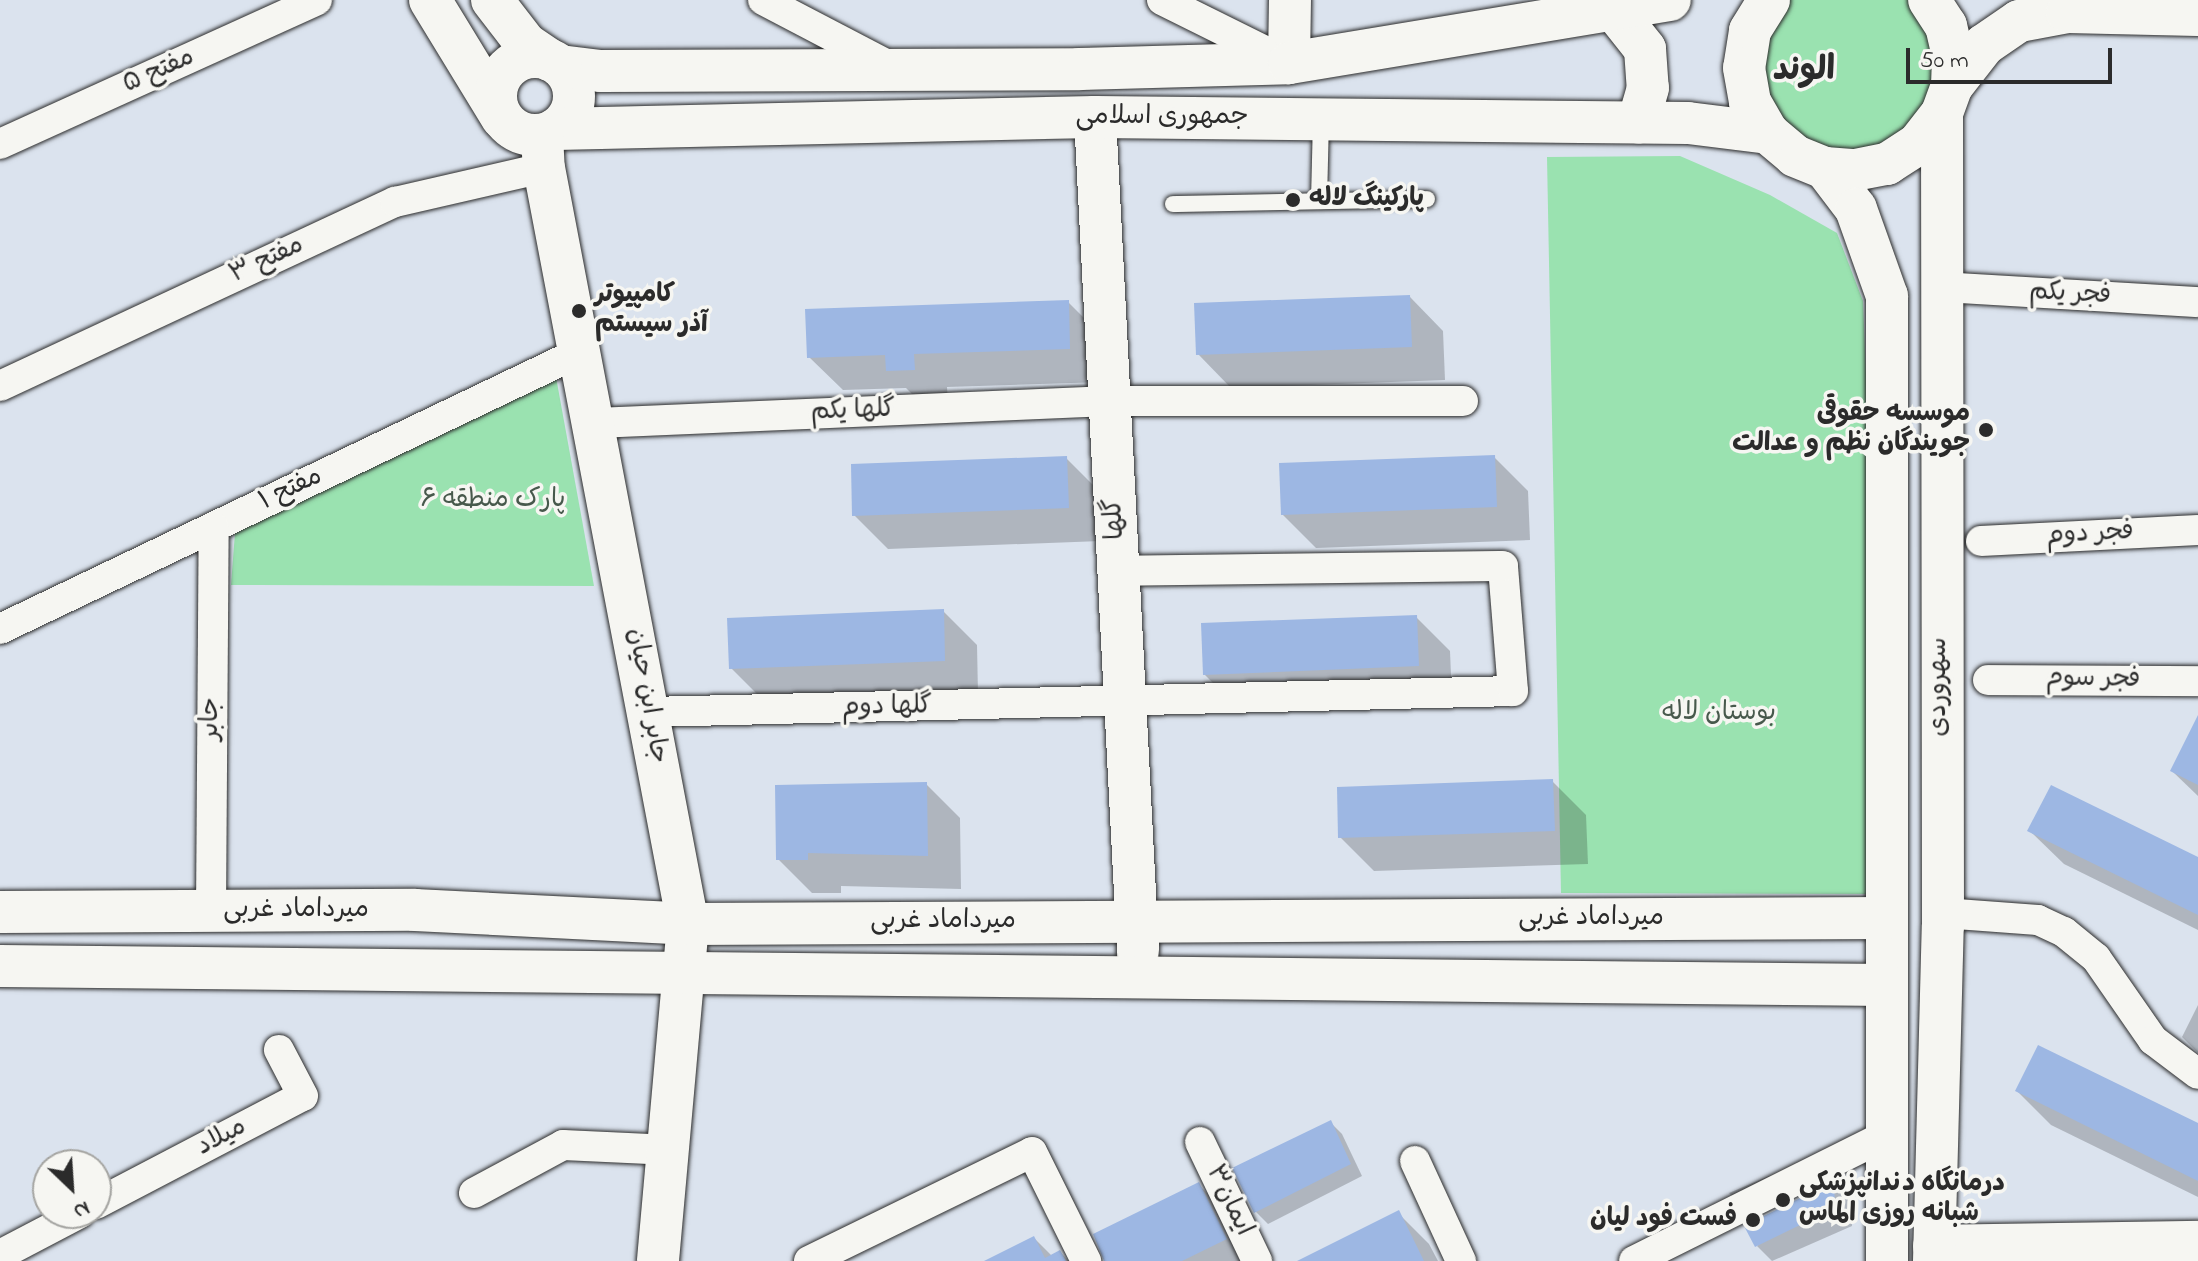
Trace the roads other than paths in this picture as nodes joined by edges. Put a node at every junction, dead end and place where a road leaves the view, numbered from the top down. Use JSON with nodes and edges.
{"nodes":[{"id":1,"x":317,"y":0,"type":"edge"},
{"id":2,"x":430,"y":0,"type":"edge"},
{"id":3,"x":492,"y":0,"type":"edge"},
{"id":4,"x":763,"y":0,"type":"edge"},
{"id":5,"x":1162,"y":0,"type":"edge"},
{"id":6,"x":1290,"y":0,"type":"edge"},
{"id":7,"x":1670,"y":0,"type":"edge"},
{"id":8,"x":1769,"y":0,"type":"edge"},
{"id":9,"x":1929,"y":0,"type":"edge"},
{"id":10,"x":1594,"y":9,"type":"edge"},
{"id":11,"x":2198,"y":15,"type":"edge"},
{"id":12,"x":555,"y":63,"type":"junction"},
{"id":13,"x":1289,"y":63,"type":"junction"},
{"id":14,"x":891,"y":67,"type":"junction"},
{"id":15,"x":1947,"y":100,"type":"junction"},
{"id":16,"x":1095,"y":117,"type":"junction"},
{"id":17,"x":502,"y":118,"type":"junction"},
{"id":18,"x":1321,"y":119,"type":"junction"},
{"id":19,"x":1638,"y":123,"type":"junction"},
{"id":20,"x":1768,"y":133,"type":"junction"},
{"id":21,"x":0,"y":144,"type":"edge"},
{"id":22,"x":548,"y":144,"type":"junction"},
{"id":23,"x":1825,"y":168,"type":"junction"},
{"id":24,"x":1427,"y":199,"type":"dead end"},
{"id":25,"x":1319,"y":201,"type":"junction"},
{"id":26,"x":1173,"y":204,"type":"dead end"},
{"id":27,"x":1942,"y":287,"type":"junction"},
{"id":28,"x":2198,"y":302,"type":"edge"},
{"id":29,"x":582,"y":351,"type":"junction"},
{"id":30,"x":0,"y":386,"type":"edge"},
{"id":31,"x":1110,"y":401,"type":"junction"},
{"id":32,"x":1463,"y":401,"type":"dead end"},
{"id":33,"x":596,"y":423,"type":"junction"},
{"id":34,"x":214,"y":527,"type":"junction"},
{"id":35,"x":2198,"y":530,"type":"edge"},
{"id":36,"x":1981,"y":541,"type":"dead end"},
{"id":37,"x":1118,"y":571,"type":"junction"},
{"id":38,"x":1887,"y":584,"type":"junction"},
{"id":39,"x":1940,"y":585,"type":"junction"},
{"id":40,"x":0,"y":629,"type":"edge"},
{"id":41,"x":1988,"y":680,"type":"dead end"},
{"id":42,"x":2198,"y":681,"type":"edge"},
{"id":43,"x":1125,"y":704,"type":"junction"},
{"id":44,"x":649,"y":712,"type":"junction"},
{"id":45,"x":211,"y":911,"type":"junction"},
{"id":46,"x":0,"y":912,"type":"edge"},
{"id":47,"x":1943,"y":913,"type":"junction"},
{"id":48,"x":1887,"y":918,"type":"junction"},
{"id":49,"x":1137,"y":922,"type":"junction"},
{"id":50,"x":688,"y":924,"type":"junction"},
{"id":51,"x":0,"y":966,"type":"edge"},
{"id":52,"x":683,"y":976,"type":"junction"},
{"id":53,"x":1139,"y":979,"type":"junction"},
{"id":54,"x":1887,"y":985,"type":"junction"},
{"id":55,"x":279,"y":1050,"type":"dead end"},
{"id":56,"x":2198,"y":1074,"type":"edge"},
{"id":57,"x":1887,"y":1135,"type":"junction"},
{"id":58,"x":1200,"y":1142,"type":"dead end"},
{"id":59,"x":671,"y":1150,"type":"junction"},
{"id":60,"x":1415,"y":1161,"type":"dead end"},
{"id":61,"x":474,"y":1193,"type":"dead end"},
{"id":62,"x":112,"y":1196,"type":"edge"},
{"id":63,"x":50,"y":1229,"type":"edge"},
{"id":64,"x":2198,"y":1242,"type":"edge"},
{"id":65,"x":2104,"y":1252,"type":"edge"},
{"id":66,"x":1934,"y":1254,"type":"edge"},
{"id":67,"x":0,"y":1255,"type":"edge"},
{"id":68,"x":658,"y":1261,"type":"edge"},
{"id":69,"x":809,"y":1261,"type":"edge"},
{"id":70,"x":1086,"y":1261,"type":"edge"},
{"id":71,"x":1257,"y":1261,"type":"edge"},
{"id":72,"x":1461,"y":1261,"type":"edge"},
{"id":73,"x":1634,"y":1261,"type":"edge"},
{"id":74,"x":1887,"y":1261,"type":"edge"}],
"edges":[{"from":1,"to":21,"type":"street","name":"مفتح ۵"},
{"from":2,"to":17,"type":"street"},
{"from":3,"to":12,"type":"street"},
{"from":4,"to":14,"type":"street"},
{"from":5,"to":13,"type":"street"},
{"from":6,"to":13,"type":"street"},
{"from":7,"to":10,"type":"street","name":"جمهوری اسلامی"},
{"from":8,"to":20,"type":"street"},
{"from":9,"to":15,"type":"street","name":"سهروردی"},
{"from":10,"to":13,"type":"street","name":"جمهوری اسلامی"},
{"from":10,"to":19,"type":"street"},
{"from":11,"to":15,"type":"street"},
{"from":12,"to":14,"type":"street","name":"جمهوری اسلامی"},
{"from":12,"to":17,"type":"street"},
{"from":12,"to":22,"type":"street"},
{"from":13,"to":14,"type":"street","name":"جمهوری اسلامی"},
{"from":15,"to":23,"type":"street"},
{"from":15,"to":27,"type":"street","name":"سهروردی"},
{"from":16,"to":18,"type":"street","name":"جمهوری اسلامی"},
{"from":16,"to":22,"type":"street","name":"جمهوری اسلامی"},
{"from":16,"to":31,"type":"street","name":"گلها"},
{"from":17,"to":22,"type":"street"},
{"from":18,"to":19,"type":"street","name":"جمهوری اسلامی"},
{"from":18,"to":25,"type":"lane"},
{"from":19,"to":20,"type":"street","name":"جمهوری اسلامی"},
{"from":20,"to":23,"type":"street"},
{"from":22,"to":29,"type":"street","name":"جابر ابن حیان"},
{"from":22,"to":30,"type":"street","name":"مفتح ۳"},
{"from":23,"to":38,"type":"street","name":"سهروردی"},
{"from":24,"to":25,"type":"lane"},
{"from":25,"to":26,"type":"lane"},
{"from":27,"to":28,"type":"street","name":"فجر یکم"},
{"from":27,"to":39,"type":"street","name":"سهروردی"},
{"from":29,"to":33,"type":"street","name":"جابر ابن حیان"},
{"from":29,"to":34,"type":"street","name":"مفتح ۱"},
{"from":31,"to":32,"type":"street","name":"گلها یکم"},
{"from":31,"to":33,"type":"street","name":"گلها یکم"},
{"from":31,"to":37,"type":"street","name":"گلها"},
{"from":33,"to":44,"type":"street","name":"جابر ابن حیان"},
{"from":34,"to":40,"type":"street","name":"مفتح ۱"},
{"from":34,"to":45,"type":"street","name":"جابر"},
{"from":35,"to":36,"type":"street","name":"فجر دوم"},
{"from":37,"to":43,"type":"street","name":"گلها"},
{"from":37,"to":43,"type":"street","name":"گلها دوم"},
{"from":38,"to":39,"type":"street"},
{"from":38,"to":48,"type":"street","name":"سهروردی"},
{"from":39,"to":47,"type":"street","name":"سهروردی"},
{"from":41,"to":42,"type":"street","name":"فجر سوم"},
{"from":43,"to":44,"type":"street","name":"گلها دوم"},
{"from":43,"to":49,"type":"street","name":"گلها"},
{"from":44,"to":50,"type":"street","name":"جابر ابن حیان"},
{"from":45,"to":46,"type":"street","name":"میرداماد غربی"},
{"from":45,"to":50,"type":"street","name":"میرداماد غربی"},
{"from":47,"to":56,"type":"street"},
{"from":47,"to":66,"type":"street","name":"سهروردی"},
{"from":48,"to":49,"type":"street","name":"میرداماد غربی"},
{"from":48,"to":54,"type":"street","name":"سهروردی"},
{"from":49,"to":50,"type":"street","name":"میرداماد غربی"},
{"from":49,"to":53,"type":"street","name":"گلها"},
{"from":50,"to":52,"type":"street","name":"جابر ابن حیان"},
{"from":51,"to":52,"type":"street"},
{"from":52,"to":53,"type":"street"},
{"from":52,"to":59,"type":"street","name":"جابر ابن حیان"},
{"from":53,"to":54,"type":"street"},
{"from":54,"to":57,"type":"street","name":"سهروردی"},
{"from":55,"to":62,"type":"street","name":"میلاد"},
{"from":57,"to":73,"type":"street"},
{"from":57,"to":74,"type":"street","name":"سهروردی"},
{"from":58,"to":71,"type":"street","name":"ایمان۳"},
{"from":59,"to":61,"type":"street"},
{"from":59,"to":68,"type":"street","name":"جابر ابن حیان"},
{"from":60,"to":72,"type":"street"},
{"from":63,"to":67,"type":"street"},
{"from":64,"to":65,"type":"street"},
{"from":65,"to":66,"type":"street"},
{"from":69,"to":70,"type":"street"}]}
